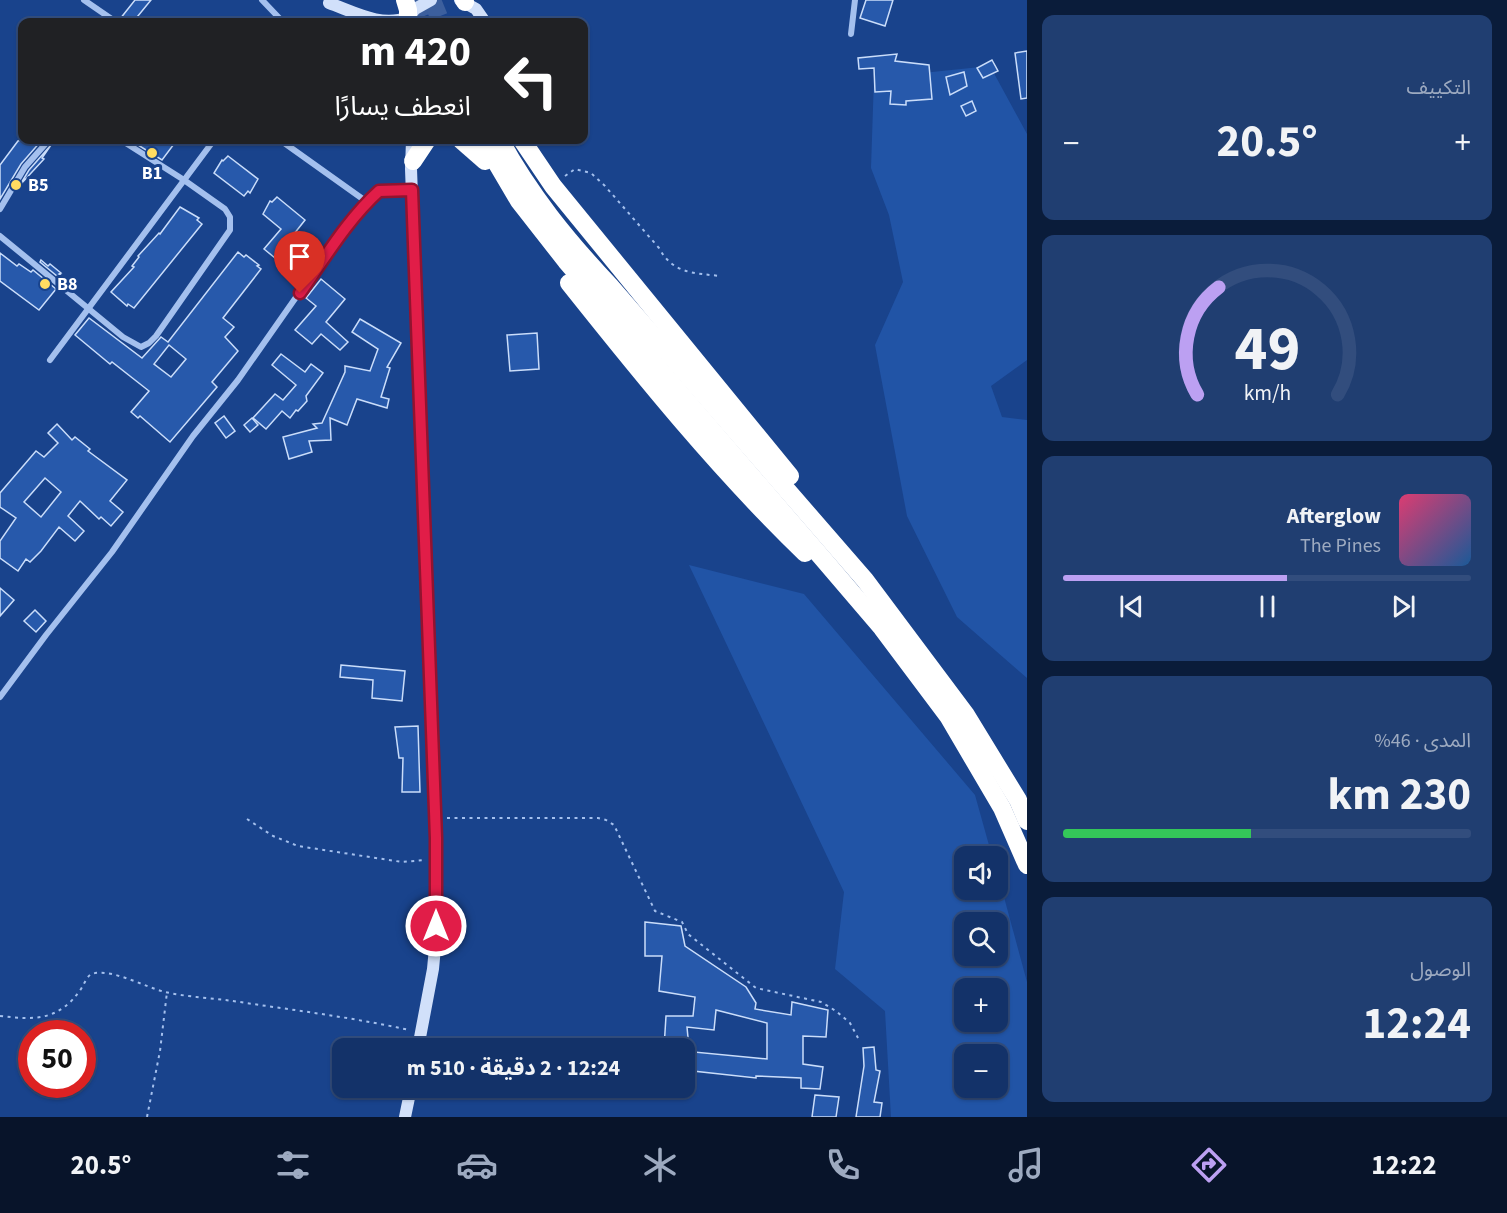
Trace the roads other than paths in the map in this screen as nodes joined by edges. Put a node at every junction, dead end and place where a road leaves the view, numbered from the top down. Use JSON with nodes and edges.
{"nodes":[{"id":1,"x":84,"y":0,"type":"edge"},
{"id":2,"x":262,"y":0,"type":"edge"},
{"id":3,"x":431,"y":0,"type":"edge"},
{"id":4,"x":855,"y":0,"type":"edge"},
{"id":5,"x":463,"y":1,"type":"edge"},
{"id":6,"x":327,"y":2,"type":"edge"},
{"id":7,"x":406,"y":13,"type":"edge"},
{"id":8,"x":110,"y":18,"type":"edge"},
{"id":9,"x":279,"y":18,"type":"edge"},
{"id":10,"x":354,"y":18,"type":"edge"},
{"id":11,"x":375,"y":18,"type":"edge"},
{"id":12,"x":482,"y":18,"type":"edge"},
{"id":13,"x":851,"y":34,"type":"dead end"},
{"id":14,"x":45,"y":144,"type":"edge"},
{"id":15,"x":127,"y":144,"type":"edge"},
{"id":16,"x":211,"y":144,"type":"edge"},
{"id":17,"x":286,"y":144,"type":"edge"},
{"id":18,"x":406,"y":144,"type":"edge"},
{"id":19,"x":412,"y":144,"type":"edge"},
{"id":20,"x":425,"y":144,"type":"edge"},
{"id":21,"x":466,"y":144,"type":"edge"},
{"id":22,"x":474,"y":144,"type":"edge"},
{"id":23,"x":485,"y":144,"type":"edge"},
{"id":24,"x":502,"y":144,"type":"edge"},
{"id":25,"x":525,"y":144,"type":"edge"},
{"id":26,"x":485,"y":161,"type":"junction"},
{"id":27,"x":412,"y":165,"type":"junction"},
{"id":28,"x":184,"y":180,"type":"junction"},
{"id":29,"x":412,"y":190,"type":"junction"},
{"id":30,"x":367,"y":202,"type":"junction"},
{"id":31,"x":0,"y":209,"type":"edge"},
{"id":32,"x":0,"y":236,"type":"edge"},
{"id":33,"x":88,"y":309,"type":"junction"},
{"id":34,"x":50,"y":360,"type":"dead end"},
{"id":35,"x":865,"y":580,"type":"junction"},
{"id":36,"x":867,"y":611,"type":"junction"},
{"id":37,"x":0,"y":698,"type":"edge"},
{"id":38,"x":1027,"y":821,"type":"edge"},
{"id":39,"x":1027,"y":865,"type":"edge"},
{"id":40,"x":420,"y":1038,"type":"edge"},
{"id":41,"x":409,"y":1098,"type":"edge"},
{"id":42,"x":405,"y":1117,"type":"edge"}],
"edges":[{"from":1,"to":8,"type":"street"},
{"from":2,"to":9,"type":"street"},
{"from":3,"to":7,"type":"main road"},
{"from":4,"to":13,"type":"street"},
{"from":5,"to":12,"type":"main road"},
{"from":6,"to":10,"type":"main road"},
{"from":6,"to":11,"type":"main road"},
{"from":14,"to":31,"type":"street"},
{"from":15,"to":28,"type":"street"},
{"from":16,"to":28,"type":"street"},
{"from":17,"to":30,"type":"street"},
{"from":18,"to":27,"type":"main road"},
{"from":19,"to":27,"type":"main road"},
{"from":20,"to":27,"type":"highway"},
{"from":21,"to":26,"type":"highway"},
{"from":22,"to":26,"type":"highway"},
{"from":23,"to":36,"type":"highway"},
{"from":24,"to":35,"type":"highway"},
{"from":25,"to":35,"type":"highway"},
{"from":26,"to":36,"type":"highway"},
{"from":27,"to":29,"type":"main road"},
{"from":28,"to":33,"type":"street"},
{"from":28,"to":33,"type":"street"},
{"from":29,"to":30,"type":"street"},
{"from":29,"to":40,"type":"main road"},
{"from":30,"to":37,"type":"street"},
{"from":32,"to":33,"type":"street"},
{"from":33,"to":34,"type":"street"},
{"from":35,"to":38,"type":"highway"},
{"from":36,"to":39,"type":"highway"},
{"from":41,"to":42,"type":"main road"}]}
